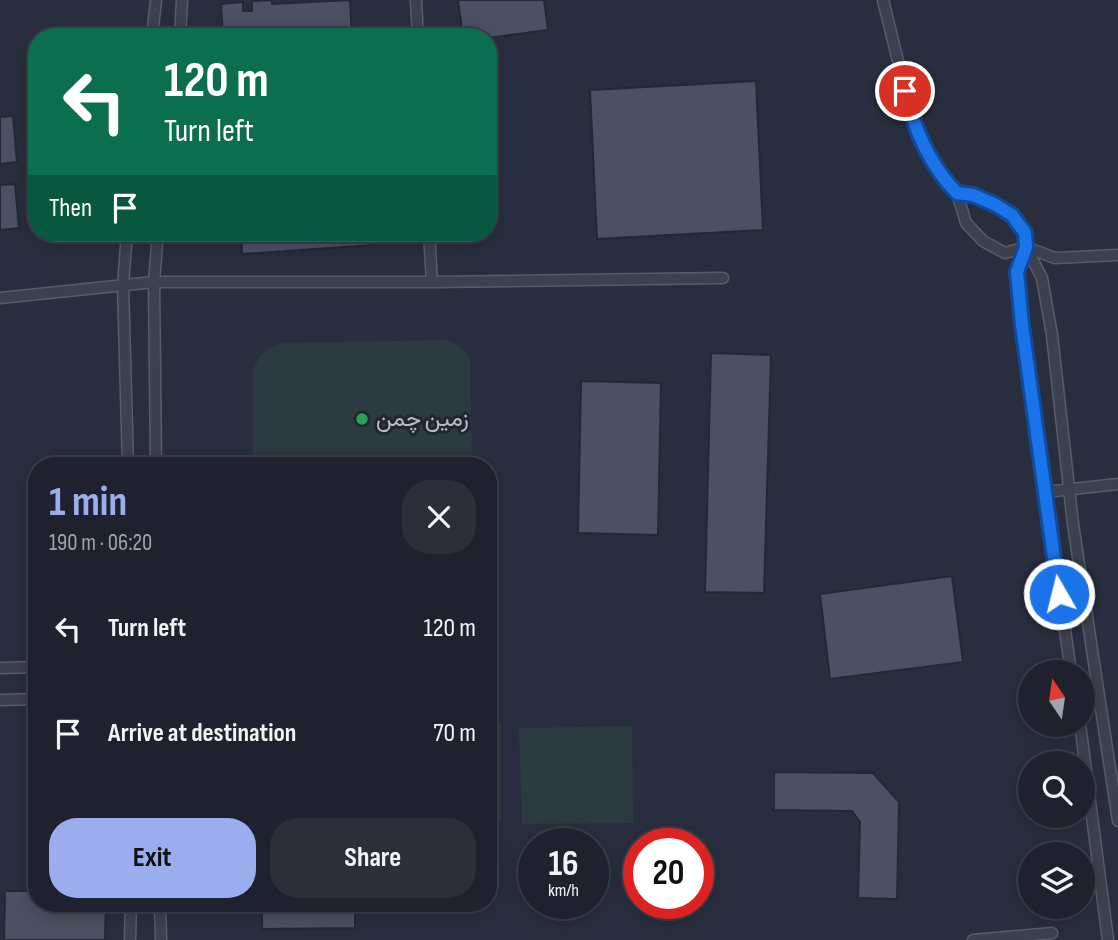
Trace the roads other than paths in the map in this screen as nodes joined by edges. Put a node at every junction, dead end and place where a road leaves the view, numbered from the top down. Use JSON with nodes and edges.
{"nodes":[{"id":1,"x":156,"y":0,"type":"edge"},
{"id":2,"x":182,"y":0,"type":"edge"},
{"id":3,"x":416,"y":0,"type":"edge"},
{"id":4,"x":883,"y":0,"type":"edge"},
{"id":5,"x":153,"y":28,"type":"edge"},
{"id":6,"x":180,"y":28,"type":"edge"},
{"id":7,"x":418,"y":28,"type":"edge"},
{"id":8,"x":957,"y":193,"type":"junction"},
{"id":9,"x":126,"y":242,"type":"edge"},
{"id":10,"x":157,"y":242,"type":"edge"},
{"id":11,"x":430,"y":242,"type":"edge"},
{"id":12,"x":1026,"y":247,"type":"junction"},
{"id":13,"x":1118,"y":255,"type":"edge"},
{"id":14,"x":723,"y":278,"type":"dead end"},
{"id":15,"x":154,"y":282,"type":"junction"},
{"id":16,"x":432,"y":282,"type":"junction"},
{"id":17,"x":123,"y":285,"type":"junction"},
{"id":18,"x":0,"y":298,"type":"edge"},
{"id":19,"x":128,"y":457,"type":"edge"},
{"id":20,"x":156,"y":457,"type":"edge"},
{"id":21,"x":1118,"y":484,"type":"edge"},
{"id":22,"x":1069,"y":490,"type":"junction"},
{"id":23,"x":1046,"y":492,"type":"junction"},
{"id":24,"x":1069,"y":660,"type":"edge"},
{"id":25,"x":28,"y":667,"type":"edge"},
{"id":26,"x":0,"y":668,"type":"edge"},
{"id":27,"x":28,"y":699,"type":"edge"},
{"id":28,"x":0,"y":700,"type":"edge"},
{"id":29,"x":1082,"y":737,"type":"edge"},
{"id":30,"x":1118,"y":821,"type":"edge"},
{"id":31,"x":131,"y":912,"type":"edge"},
{"id":32,"x":160,"y":912,"type":"edge"},
{"id":33,"x":1052,"y":933,"type":"dead end"},
{"id":34,"x":130,"y":940,"type":"edge"},
{"id":35,"x":160,"y":940,"type":"edge"},
{"id":36,"x":973,"y":940,"type":"edge"},
{"id":37,"x":1108,"y":940,"type":"edge"}],
"edges":[{"from":1,"to":5,"type":"lane"},
{"from":2,"to":6,"type":"lane"},
{"from":3,"to":7,"type":"lane"},
{"from":4,"to":8,"type":"lane"},
{"from":8,"to":12,"type":"lane"},
{"from":8,"to":12,"type":"lane"},
{"from":9,"to":17,"type":"lane"},
{"from":10,"to":15,"type":"lane"},
{"from":11,"to":16,"type":"lane"},
{"from":12,"to":13,"type":"lane"},
{"from":12,"to":22,"type":"lane"},
{"from":12,"to":23,"type":"lane"},
{"from":14,"to":16,"type":"lane"},
{"from":15,"to":16,"type":"lane"},
{"from":15,"to":17,"type":"lane"},
{"from":15,"to":20,"type":"lane"},
{"from":17,"to":18,"type":"lane"},
{"from":17,"to":19,"type":"lane"},
{"from":21,"to":22,"type":"lane"},
{"from":22,"to":23,"type":"lane"},
{"from":22,"to":30,"type":"lane"},
{"from":23,"to":24,"type":"lane"},
{"from":25,"to":26,"type":"lane"},
{"from":27,"to":28,"type":"lane"},
{"from":29,"to":37,"type":"lane"},
{"from":31,"to":34,"type":"lane"},
{"from":32,"to":35,"type":"lane"},
{"from":33,"to":36,"type":"lane"}]}
